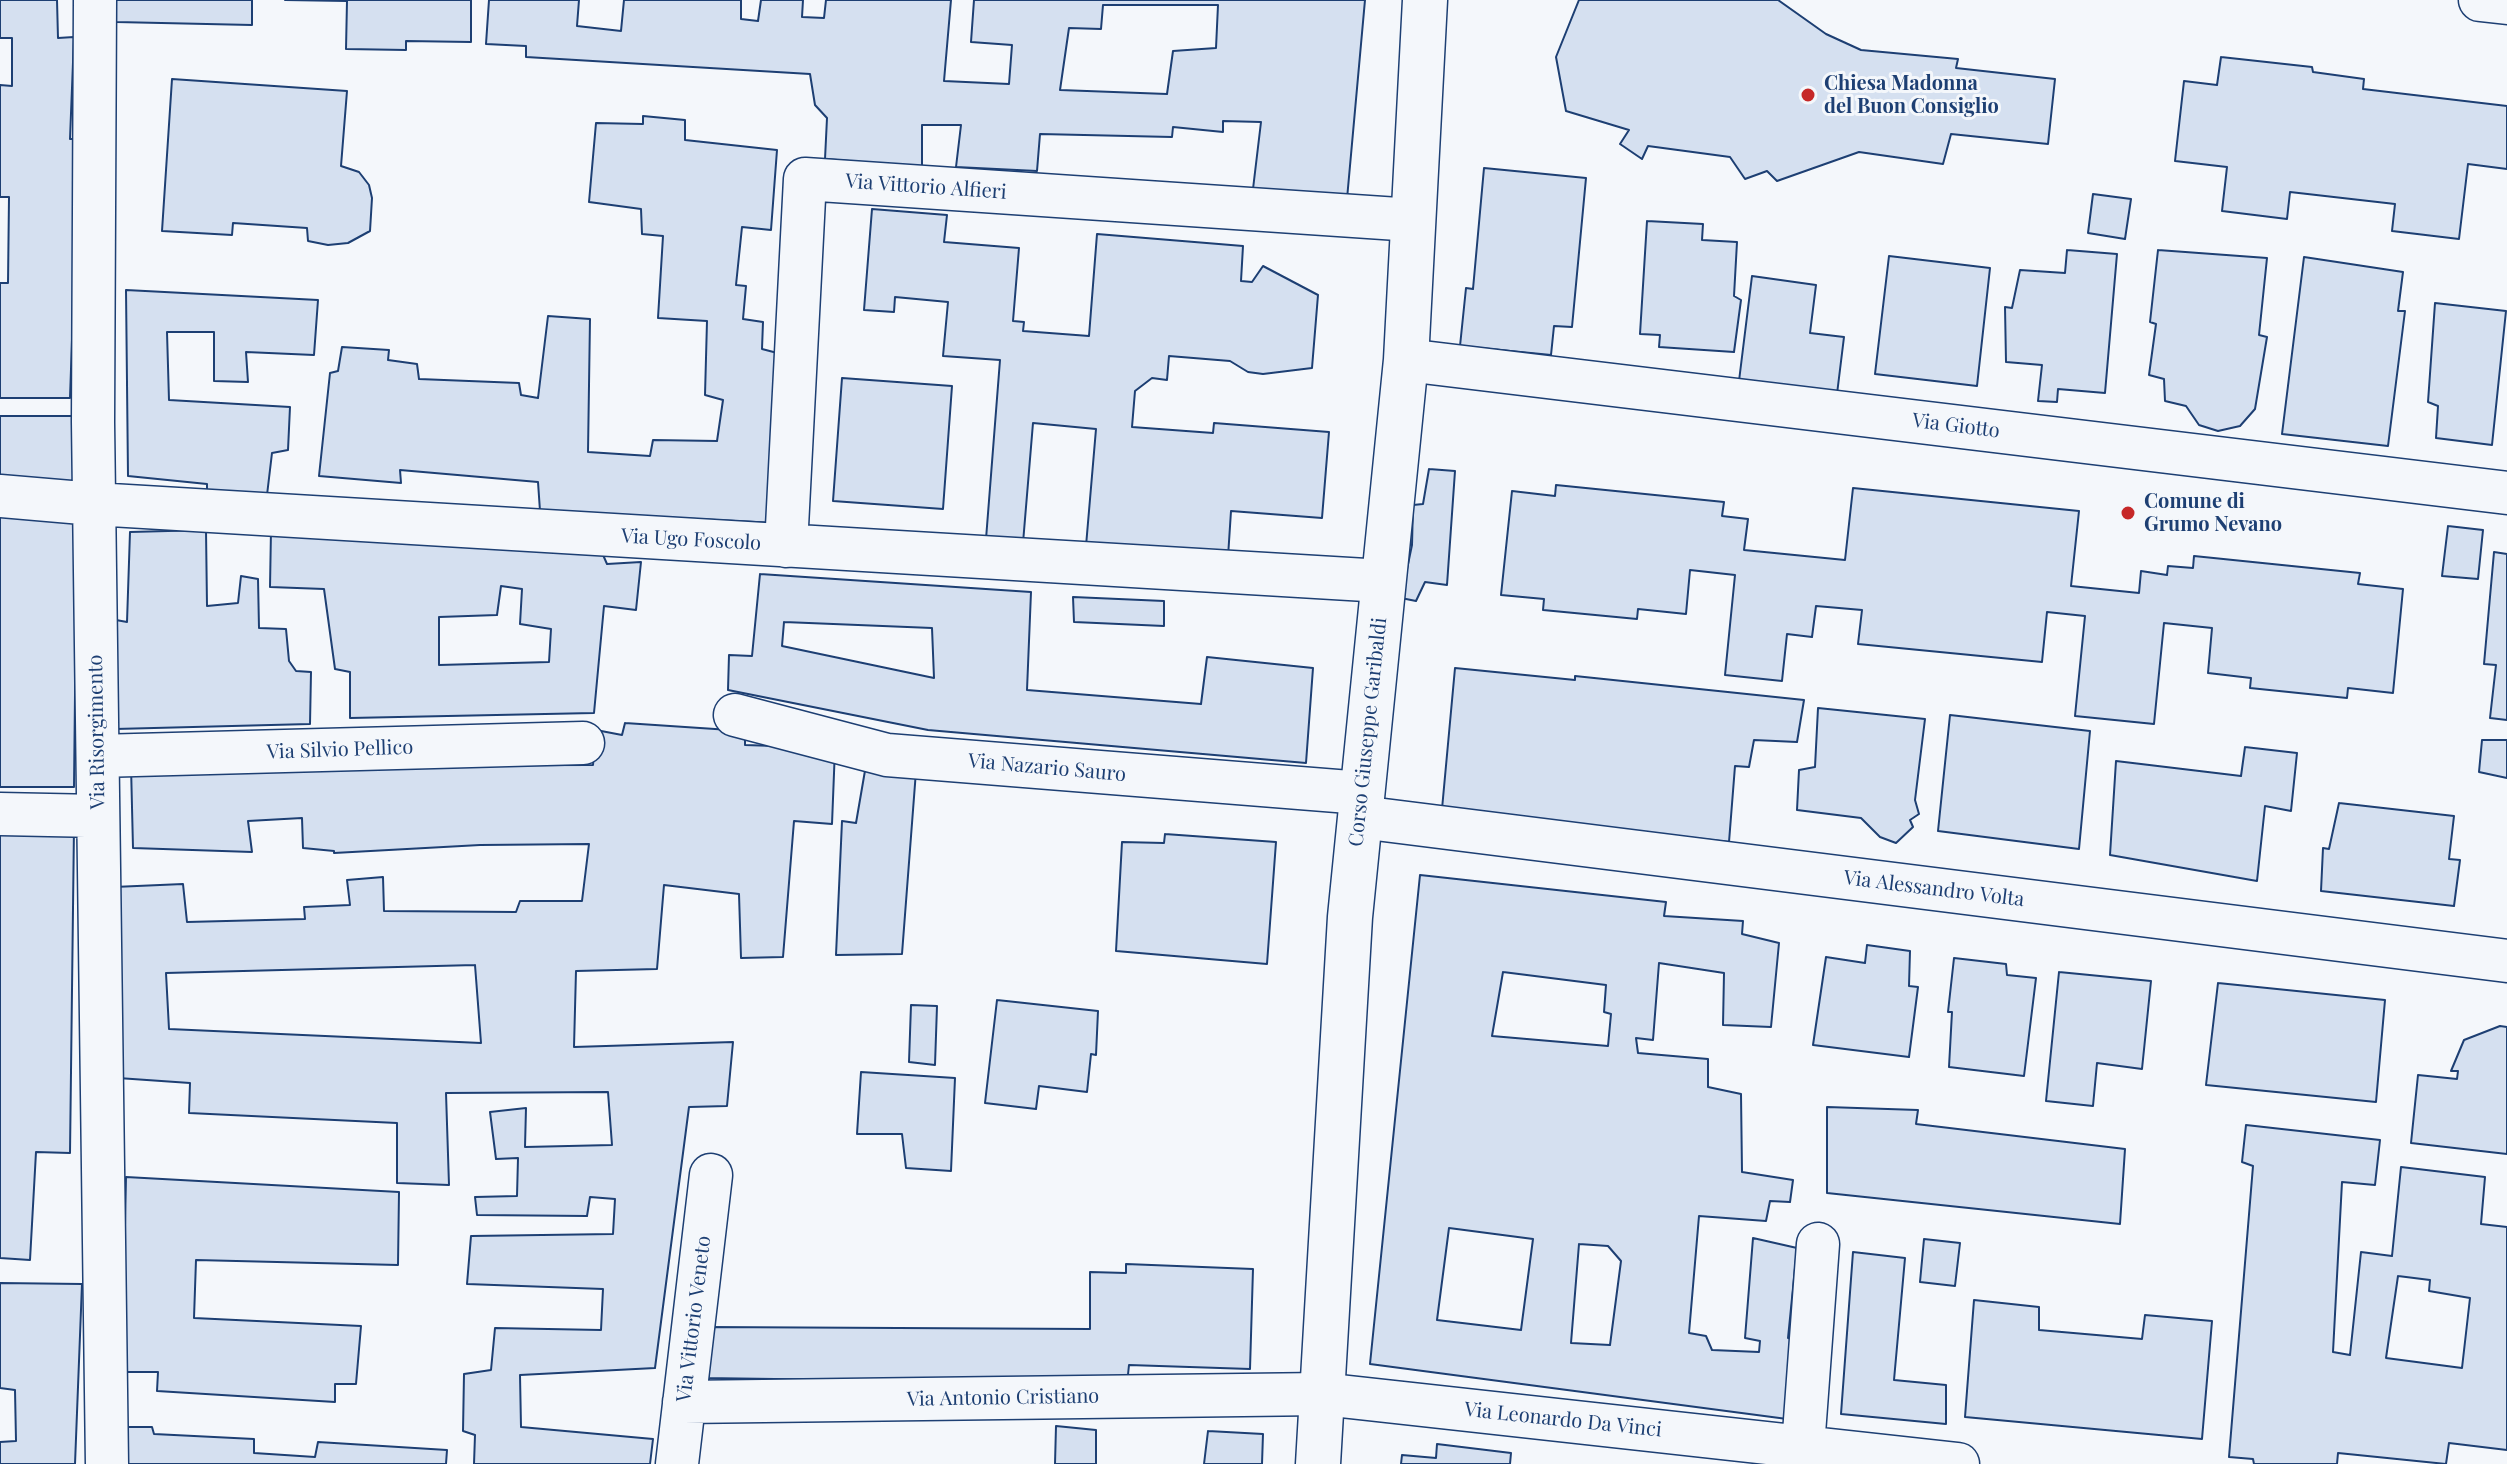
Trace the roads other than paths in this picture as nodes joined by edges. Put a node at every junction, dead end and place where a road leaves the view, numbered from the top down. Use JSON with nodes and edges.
{"nodes":[{"id":1,"x":95,"y":0,"type":"edge"},
{"id":2,"x":1425,"y":0,"type":"edge"},
{"id":3,"x":2480,"y":0,"type":"edge"},
{"id":4,"x":2507,"y":3,"type":"edge"},
{"id":5,"x":1413,"y":220,"type":"junction"},
{"id":6,"x":1406,"y":360,"type":"junction"},
{"id":7,"x":2507,"y":493,"type":"edge"},
{"id":8,"x":0,"y":496,"type":"edge"},
{"id":9,"x":94,"y":504,"type":"junction"},
{"id":10,"x":786,"y":546,"type":"junction"},
{"id":11,"x":1383,"y":581,"type":"junction"},
{"id":12,"x":735,"y":715,"type":"dead end"},
{"id":13,"x":583,"y":743,"type":"dead end"},
{"id":14,"x":98,"y":756,"type":"junction"},
{"id":15,"x":1361,"y":805,"type":"junction"},
{"id":16,"x":0,"y":814,"type":"edge"},
{"id":17,"x":98,"y":816,"type":"junction"},
{"id":18,"x":2507,"y":961,"type":"edge"},
{"id":19,"x":711,"y":1175,"type":"dead end"},
{"id":20,"x":1818,"y":1244,"type":"dead end"},
{"id":21,"x":1337,"y":1395,"type":"junction"},
{"id":22,"x":684,"y":1402,"type":"junction"},
{"id":23,"x":1803,"y":1447,"type":"junction"},
{"id":24,"x":107,"y":1464,"type":"edge"},
{"id":25,"x":677,"y":1464,"type":"edge"},
{"id":26,"x":1318,"y":1464,"type":"edge"},
{"id":27,"x":1958,"y":1464,"type":"edge"}],
"edges":[{"from":1,"to":9,"type":"street","name":"Via Risorgimento"},
{"from":2,"to":5,"type":"street","name":"Corso Giuseppe Garibaldi"},
{"from":3,"to":4,"type":"street"},
{"from":5,"to":6,"type":"street","name":"Corso Giuseppe Garibaldi"},
{"from":5,"to":10,"type":"street","name":"Via Vittorio Alfieri"},
{"from":6,"to":7,"type":"street","name":"Via Giotto"},
{"from":6,"to":11,"type":"street","name":"Corso Giuseppe Garibaldi"},
{"from":8,"to":9,"type":"street","name":"Via Ugo Foscolo"},
{"from":9,"to":10,"type":"street","name":"Via Ugo Foscolo"},
{"from":9,"to":14,"type":"street","name":"Via Risorgimento"},
{"from":10,"to":11,"type":"street","name":"Via Ugo Foscolo"},
{"from":11,"to":15,"type":"street","name":"Corso Giuseppe Garibaldi"},
{"from":12,"to":15,"type":"street","name":"Via Nazario Sauro"},
{"from":13,"to":14,"type":"street","name":"Via Silvio Pellico"},
{"from":14,"to":17,"type":"street","name":"Via Risorgimento"},
{"from":15,"to":18,"type":"street","name":"Via Alessandro Volta"},
{"from":15,"to":21,"type":"street","name":"Corso Giuseppe Garibaldi"},
{"from":16,"to":17,"type":"street"},
{"from":17,"to":24,"type":"street","name":"Via Risorgimento"},
{"from":19,"to":22,"type":"street","name":"Via Vittorio Veneto"},
{"from":20,"to":23,"type":"street"},
{"from":21,"to":22,"type":"street","name":"Via Antonio Cristiano"},
{"from":21,"to":23,"type":"street","name":"Via Leonardo Da Vinci"},
{"from":21,"to":26,"type":"street","name":"Corso Giuseppe Garibaldi"},
{"from":22,"to":25,"type":"street","name":"Via Vittorio Veneto"},
{"from":23,"to":27,"type":"street","name":"Via Leonardo Da Vinci"}]}
